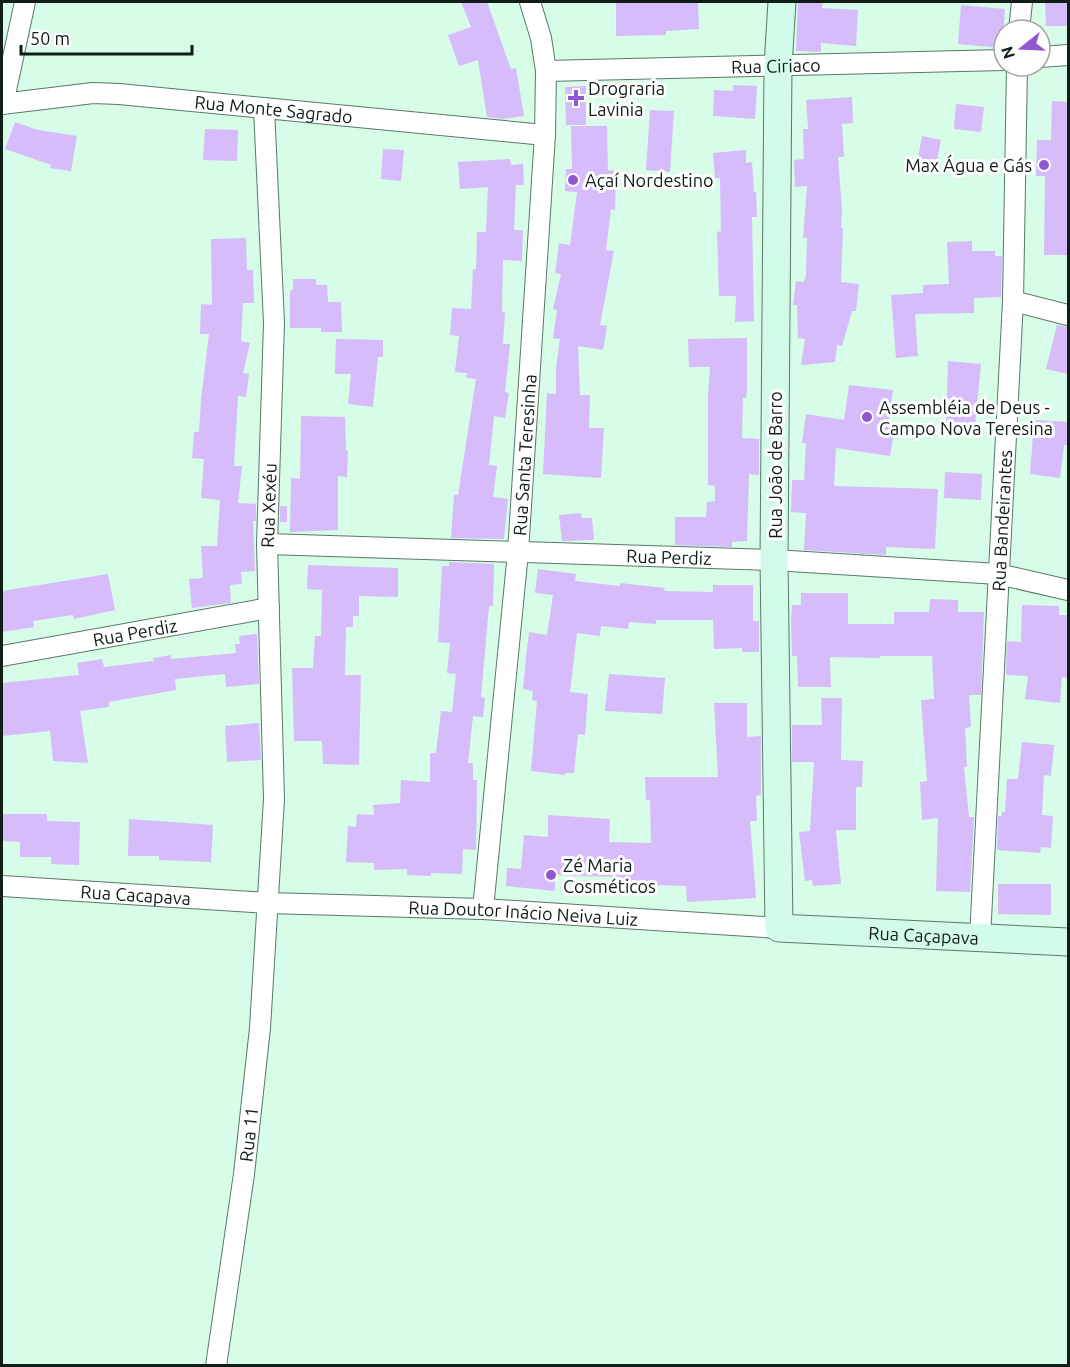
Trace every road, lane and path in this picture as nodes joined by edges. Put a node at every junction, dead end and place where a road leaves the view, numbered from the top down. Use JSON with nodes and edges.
{"nodes":[{"id":1,"x":25,"y":2,"type":"edge"},
{"id":2,"x":530,"y":2,"type":"edge"},
{"id":3,"x":782,"y":2,"type":"edge"},
{"id":4,"x":1022,"y":2,"type":"edge"},
{"id":5,"x":1020,"y":18,"type":"edge"},
{"id":6,"x":1068,"y":55,"type":"edge"},
{"id":7,"x":1052,"y":56,"type":"edge"},
{"id":8,"x":992,"y":60,"type":"edge"},
{"id":9,"x":778,"y":66,"type":"junction"},
{"id":10,"x":546,"y":71,"type":"junction"},
{"id":11,"x":1017,"y":78,"type":"edge"},
{"id":12,"x":2,"y":104,"type":"edge"},
{"id":13,"x":264,"y":108,"type":"junction"},
{"id":14,"x":545,"y":135,"type":"junction"},
{"id":15,"x":1013,"y":301,"type":"junction"},
{"id":16,"x":1068,"y":315,"type":"edge"},
{"id":17,"x":267,"y":544,"type":"junction"},
{"id":18,"x":518,"y":552,"type":"junction"},
{"id":19,"x":774,"y":560,"type":"junction"},
{"id":20,"x":998,"y":574,"type":"junction"},
{"id":21,"x":1068,"y":590,"type":"edge"},
{"id":22,"x":269,"y":608,"type":"junction"},
{"id":23,"x":2,"y":656,"type":"edge"},
{"id":24,"x":2,"y":886,"type":"edge"},
{"id":25,"x":268,"y":903,"type":"junction"},
{"id":26,"x":483,"y":909,"type":"junction"},
{"id":27,"x":779,"y":928,"type":"junction"},
{"id":28,"x":980,"y":938,"type":"junction"},
{"id":29,"x":1068,"y":942,"type":"edge"},
{"id":30,"x":216,"y":1365,"type":"edge"}],
"edges":[{"from":1,"to":12,"type":"street"},
{"from":2,"to":10,"type":"street","name":"Rua Santa Teresinha"},
{"from":3,"to":9,"type":"street","name":"Rua João de Barro"},
{"from":4,"to":5,"type":"street"},
{"from":6,"to":7,"type":"street"},
{"from":8,"to":9,"type":"street","name":"Rua Ciriaco"},
{"from":9,"to":10,"type":"street","name":"Rua Ciriaco"},
{"from":9,"to":19,"type":"street","name":"Rua João de Barro"},
{"from":10,"to":14,"type":"street","name":"Rua Santa Teresinha"},
{"from":11,"to":15,"type":"street","name":"Rua Bandeirantes"},
{"from":12,"to":13,"type":"street","name":"Rua Monte Sagrado"},
{"from":13,"to":14,"type":"street","name":"Rua Monte Sagrado"},
{"from":13,"to":17,"type":"street","name":"Rua Xexéu"},
{"from":14,"to":18,"type":"street","name":"Rua Santa Teresinha"},
{"from":15,"to":16,"type":"street"},
{"from":15,"to":20,"type":"street","name":"Rua Bandeirantes"},
{"from":17,"to":18,"type":"street","name":"Rua Perdiz"},
{"from":17,"to":22,"type":"street","name":"Rua Xexéu"},
{"from":18,"to":19,"type":"street","name":"Rua Perdiz"},
{"from":18,"to":26,"type":"street","name":"Rua Santa Teresinha"},
{"from":19,"to":20,"type":"street","name":"Rua Perdiz"},
{"from":19,"to":27,"type":"street","name":"Rua João de Barro"},
{"from":20,"to":21,"type":"street","name":"Rua Perdiz"},
{"from":20,"to":28,"type":"street","name":"Rua Bandeirantes"},
{"from":22,"to":23,"type":"street","name":"Rua Perdiz"},
{"from":22,"to":25,"type":"street","name":"Rua Xexéu"},
{"from":24,"to":25,"type":"street","name":"Rua Cacapava"},
{"from":25,"to":26,"type":"street","name":"Rua Doutor Inácio Neiva Luiz"},
{"from":25,"to":30,"type":"street","name":"Rua 11"},
{"from":26,"to":27,"type":"street","name":"Rua Doutor Inácio Neiva Luiz"},
{"from":27,"to":28,"type":"street","name":"Rua Caçapava"},
{"from":28,"to":29,"type":"street","name":"Rua Caçapava"}]}
